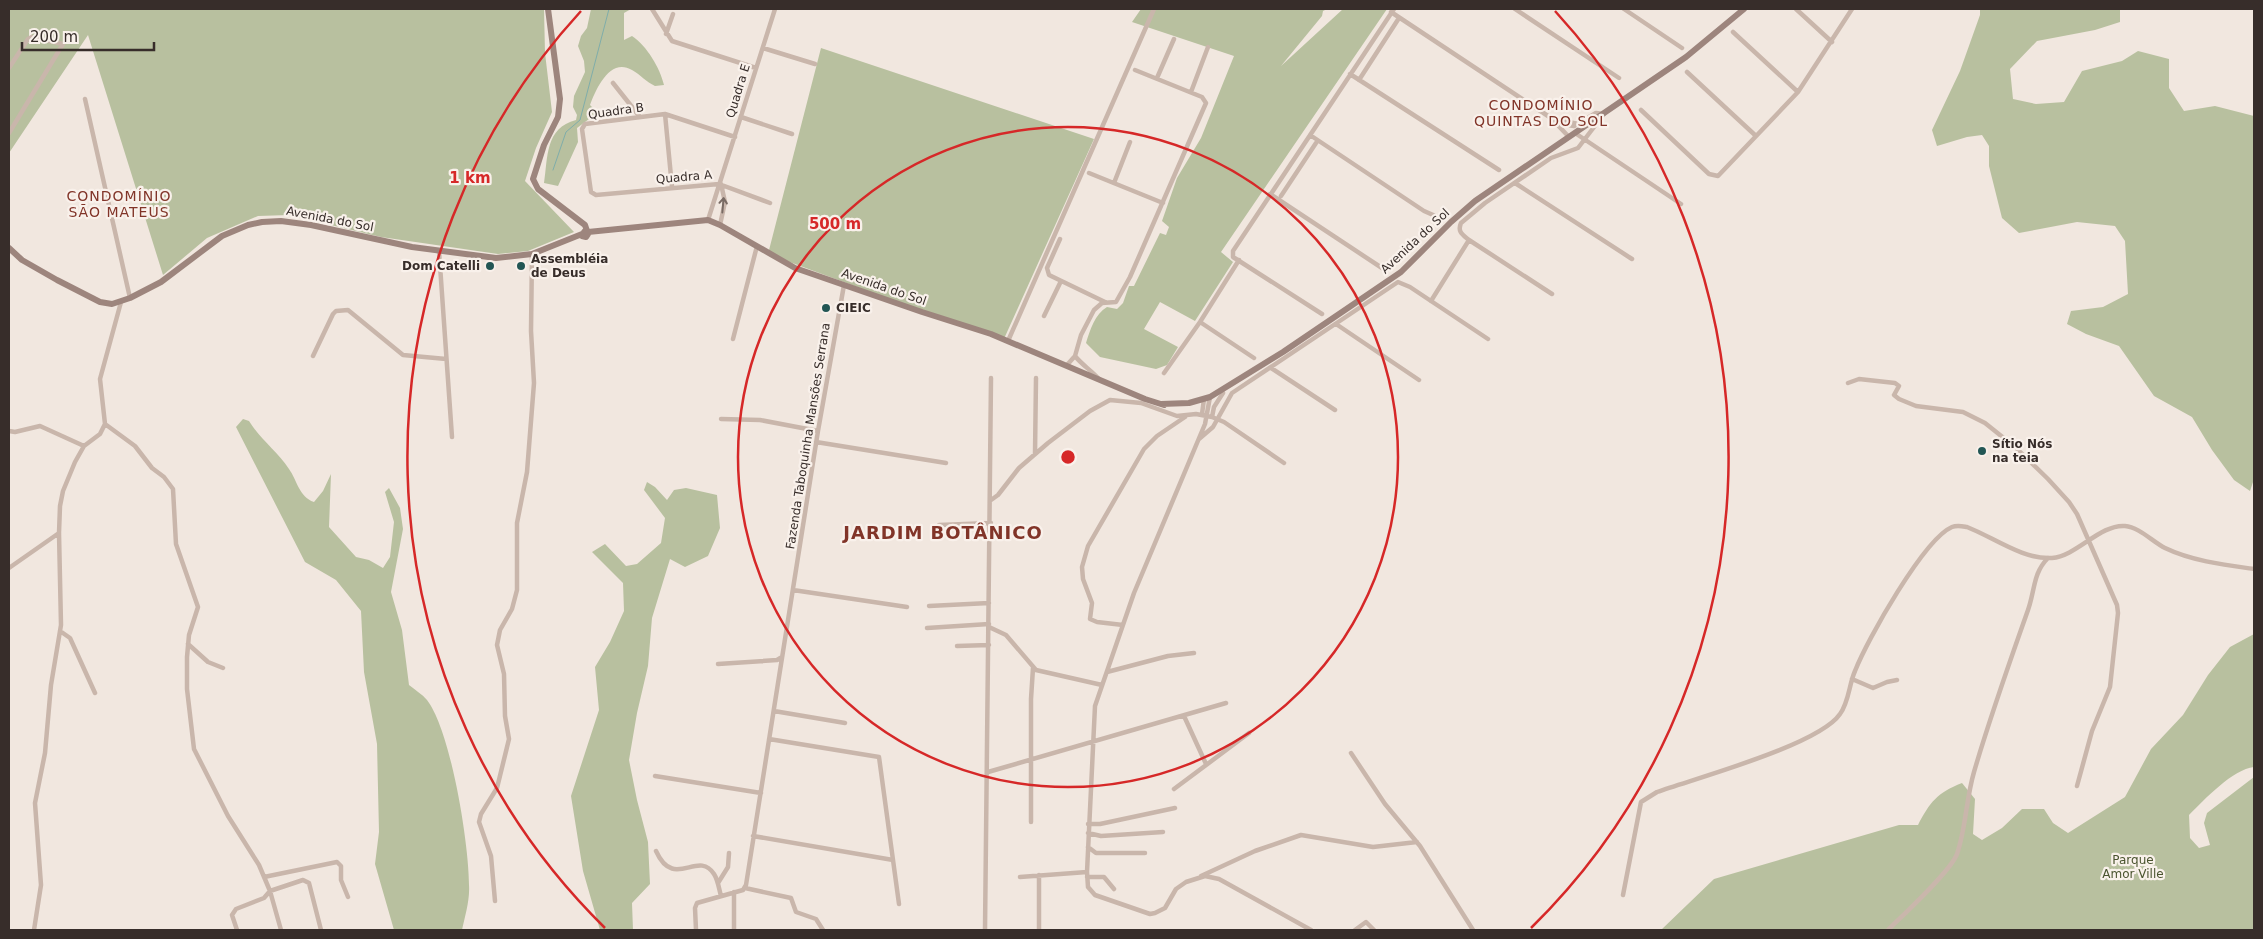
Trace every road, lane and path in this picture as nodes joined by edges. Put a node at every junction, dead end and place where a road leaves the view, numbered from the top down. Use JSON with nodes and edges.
{"nodes":[{"id":1,"x":548,"y":9,"type":"edge"},
{"id":2,"x":652,"y":9,"type":"edge"},
{"id":3,"x":775,"y":9,"type":"edge"},
{"id":4,"x":1154,"y":9,"type":"edge"},
{"id":5,"x":1515,"y":9,"type":"edge"},
{"id":6,"x":1624,"y":9,"type":"edge"},
{"id":7,"x":1744,"y":9,"type":"edge"},
{"id":8,"x":1796,"y":9,"type":"edge"},
{"id":9,"x":1852,"y":9,"type":"edge"},
{"id":10,"x":1393,"y":11,"type":"edge"},
{"id":11,"x":1736,"y":12,"type":"edge"},
{"id":12,"x":673,"y":14,"type":"dead end"},
{"id":13,"x":1399,"y":18,"type":"junction"},
{"id":14,"x":1733,"y":32,"type":"dead end"},
{"id":15,"x":666,"y":34,"type":"junction"},
{"id":16,"x":1174,"y":39,"type":"dead end"},
{"id":17,"x":1832,"y":42,"type":"junction"},
{"id":18,"x":1208,"y":47,"type":"dead end"},
{"id":19,"x":763,"y":48,"type":"junction"},
{"id":20,"x":1682,"y":48,"type":"dead end"},
{"id":21,"x":1366,"y":49,"type":"junction"},
{"id":22,"x":1375,"y":54,"type":"junction"},
{"id":23,"x":815,"y":64,"type":"dead end"},
{"id":24,"x":9,"y":68,"type":"edge"},
{"id":25,"x":756,"y":68,"type":"junction"},
{"id":26,"x":1135,"y":70,"type":"dead end"},
{"id":27,"x":1687,"y":72,"type":"dead end"},
{"id":28,"x":1350,"y":74,"type":"junction"},
{"id":29,"x":1157,"y":78,"type":"junction"},
{"id":30,"x":1619,"y":78,"type":"dead end"},
{"id":31,"x":1359,"y":80,"type":"junction"},
{"id":32,"x":612,"y":83,"type":"dead end"},
{"id":33,"x":1191,"y":92,"type":"junction"},
{"id":34,"x":1798,"y":92,"type":"junction"},
{"id":35,"x":85,"y":99,"type":"dead end"},
{"id":36,"x":1641,"y":110,"type":"dead end"},
{"id":37,"x":665,"y":114,"type":"junction"},
{"id":38,"x":1604,"y":114,"type":"junction"},
{"id":39,"x":640,"y":117,"type":"junction"},
{"id":40,"x":741,"y":117,"type":"junction"},
{"id":41,"x":1551,"y":118,"type":"junction"},
{"id":42,"x":1572,"y":130,"type":"junction"},
{"id":43,"x":9,"y":134,"type":"edge"},
{"id":44,"x":792,"y":134,"type":"dead end"},
{"id":45,"x":1310,"y":135,"type":"junction"},
{"id":46,"x":1756,"y":136,"type":"junction"},
{"id":47,"x":735,"y":137,"type":"junction"},
{"id":48,"x":1584,"y":141,"type":"junction"},
{"id":49,"x":1130,"y":142,"type":"dead end"},
{"id":50,"x":1316,"y":143,"type":"dead end"},
{"id":51,"x":1289,"y":164,"type":"junction"},
{"id":52,"x":1299,"y":170,"type":"junction"},
{"id":53,"x":1499,"y":170,"type":"dead end"},
{"id":54,"x":1090,"y":173,"type":"dead end"},
{"id":55,"x":721,"y":183,"type":"junction"},
{"id":56,"x":1114,"y":183,"type":"junction"},
{"id":57,"x":1515,"y":183,"type":"junction"},
{"id":58,"x":672,"y":187,"type":"junction"},
{"id":59,"x":1270,"y":194,"type":"junction"},
{"id":60,"x":596,"y":195,"type":"joint"},
{"id":61,"x":1281,"y":196,"type":"dead end"},
{"id":62,"x":770,"y":203,"type":"dead end"},
{"id":63,"x":1163,"y":203,"type":"junction"},
{"id":64,"x":1680,"y":204,"type":"dead end"},
{"id":65,"x":1440,"y":218,"type":"dead end"},
{"id":66,"x":708,"y":220,"type":"junction"},
{"id":67,"x":720,"y":225,"type":"junction"},
{"id":68,"x":585,"y":234,"type":"junction"},
{"id":69,"x":1060,"y":239,"type":"dead end"},
{"id":70,"x":1469,"y":240,"type":"junction"},
{"id":71,"x":757,"y":246,"type":"junction"},
{"id":72,"x":9,"y":248,"type":"edge"},
{"id":73,"x":439,"y":251,"type":"junction"},
{"id":74,"x":532,"y":254,"type":"junction"},
{"id":75,"x":1238,"y":260,"type":"junction"},
{"id":76,"x":1632,"y":260,"type":"dead end"},
{"id":77,"x":1385,"y":270,"type":"dead end"},
{"id":78,"x":1061,"y":281,"type":"junction"},
{"id":79,"x":844,"y":285,"type":"junction"},
{"id":80,"x":1552,"y":294,"type":"dead end"},
{"id":81,"x":130,"y":298,"type":"junction"},
{"id":82,"x":1431,"y":301,"type":"junction"},
{"id":83,"x":121,"y":302,"type":"junction"},
{"id":84,"x":1105,"y":302,"type":"junction"},
{"id":85,"x":1322,"y":314,"type":"dead end"},
{"id":86,"x":1044,"y":316,"type":"dead end"},
{"id":87,"x":1200,"y":322,"type":"junction"},
{"id":88,"x":1336,"y":324,"type":"junction"},
{"id":89,"x":1488,"y":339,"type":"dead end"},
{"id":90,"x":733,"y":340,"type":"dead end"},
{"id":91,"x":1008,"y":341,"type":"junction"},
{"id":92,"x":313,"y":356,"type":"dead end"},
{"id":93,"x":1075,"y":356,"type":"junction"},
{"id":94,"x":446,"y":358,"type":"junction"},
{"id":95,"x":1254,"y":358,"type":"dead end"},
{"id":96,"x":1067,"y":365,"type":"junction"},
{"id":97,"x":1271,"y":368,"type":"junction"},
{"id":98,"x":1164,"y":373,"type":"dead end"},
{"id":99,"x":991,"y":378,"type":"dead end"},
{"id":100,"x":1036,"y":378,"type":"dead end"},
{"id":101,"x":1100,"y":380,"type":"junction"},
{"id":102,"x":1419,"y":380,"type":"dead end"},
{"id":103,"x":1237,"y":381,"type":"junction"},
{"id":104,"x":1848,"y":383,"type":"dead end"},
{"id":105,"x":1223,"y":393,"type":"junction"},
{"id":106,"x":1207,"y":400,"type":"junction"},
{"id":107,"x":1213,"y":408,"type":"junction"},
{"id":108,"x":1335,"y":410,"type":"dead end"},
{"id":109,"x":1210,"y":416,"type":"junction"},
{"id":110,"x":1186,"y":417,"type":"junction"},
{"id":111,"x":721,"y":419,"type":"dead end"},
{"id":112,"x":105,"y":424,"type":"junction"},
{"id":113,"x":1204,"y":424,"type":"junction"},
{"id":114,"x":1211,"y":428,"type":"junction"},
{"id":115,"x":9,"y":431,"type":"edge"},
{"id":116,"x":818,"y":431,"type":"junction"},
{"id":117,"x":452,"y":437,"type":"dead end"},
{"id":118,"x":1198,"y":440,"type":"junction"},
{"id":119,"x":816,"y":442,"type":"junction"},
{"id":120,"x":84,"y":446,"type":"junction"},
{"id":121,"x":1035,"y":454,"type":"junction"},
{"id":122,"x":946,"y":463,"type":"dead end"},
{"id":123,"x":1284,"y":463,"type":"dead end"},
{"id":124,"x":991,"y":500,"type":"junction"},
{"id":125,"x":991,"y":523,"type":"junction"},
{"id":126,"x":938,"y":526,"type":"dead end"},
{"id":127,"x":58,"y":533,"type":"junction"},
{"id":128,"x":2088,"y":541,"type":"junction"},
{"id":129,"x":2048,"y":558,"type":"junction"},
{"id":130,"x":9,"y":568,"type":"edge"},
{"id":131,"x":2254,"y":569,"type":"edge"},
{"id":132,"x":793,"y":590,"type":"junction"},
{"id":133,"x":989,"y":603,"type":"junction"},
{"id":134,"x":929,"y":606,"type":"dead end"},
{"id":135,"x":907,"y":607,"type":"dead end"},
{"id":136,"x":1123,"y":625,"type":"junction"},
{"id":137,"x":989,"y":626,"type":"junction"},
{"id":138,"x":927,"y":628,"type":"dead end"},
{"id":139,"x":60,"y":631,"type":"junction"},
{"id":140,"x":188,"y":644,"type":"junction"},
{"id":141,"x":989,"y":644,"type":"junction"},
{"id":142,"x":957,"y":646,"type":"dead end"},
{"id":143,"x":1194,"y":653,"type":"dead end"},
{"id":144,"x":782,"y":658,"type":"junction"},
{"id":145,"x":718,"y":664,"type":"dead end"},
{"id":146,"x":222,"y":668,"type":"dead end"},
{"id":147,"x":1033,"y":668,"type":"junction"},
{"id":148,"x":1107,"y":672,"type":"junction"},
{"id":149,"x":1852,"y":679,"type":"junction"},
{"id":150,"x":1897,"y":680,"type":"dead end"},
{"id":151,"x":1102,"y":685,"type":"junction"},
{"id":152,"x":94,"y":693,"type":"dead end"},
{"id":153,"x":1226,"y":703,"type":"dead end"},
{"id":154,"x":774,"y":711,"type":"junction"},
{"id":155,"x":1184,"y":716,"type":"junction"},
{"id":156,"x":845,"y":723,"type":"dead end"},
{"id":157,"x":1249,"y":733,"type":"dead end"},
{"id":158,"x":770,"y":739,"type":"junction"},
{"id":159,"x":1093,"y":741,"type":"junction"},
{"id":160,"x":1351,"y":753,"type":"dead end"},
{"id":161,"x":1032,"y":759,"type":"junction"},
{"id":162,"x":1206,"y":764,"type":"junction"},
{"id":163,"x":988,"y":772,"type":"junction"},
{"id":164,"x":655,"y":776,"type":"dead end"},
{"id":165,"x":2077,"y":786,"type":"dead end"},
{"id":166,"x":1174,"y":789,"type":"dead end"},
{"id":167,"x":761,"y":793,"type":"junction"},
{"id":168,"x":1175,"y":808,"type":"dead end"},
{"id":169,"x":1031,"y":822,"type":"dead end"},
{"id":170,"x":1088,"y":824,"type":"junction"},
{"id":171,"x":1163,"y":832,"type":"dead end"},
{"id":172,"x":1088,"y":833,"type":"junction"},
{"id":173,"x":753,"y":836,"type":"junction"},
{"id":174,"x":1417,"y":842,"type":"junction"},
{"id":175,"x":1088,"y":847,"type":"junction"},
{"id":176,"x":656,"y":851,"type":"dead end"},
{"id":177,"x":729,"y":853,"type":"dead end"},
{"id":178,"x":1145,"y":853,"type":"dead end"},
{"id":179,"x":892,"y":860,"type":"junction"},
{"id":180,"x":1039,"y":875,"type":"junction"},
{"id":181,"x":1020,"y":876,"type":"dead end"},
{"id":182,"x":1087,"y":876,"type":"junction"},
{"id":183,"x":264,"y":877,"type":"junction"},
{"id":184,"x":1199,"y":877,"type":"junction"},
{"id":185,"x":718,"y":883,"type":"junction"},
{"id":186,"x":745,"y":888,"type":"junction"},
{"id":187,"x":1114,"y":889,"type":"dead end"},
{"id":188,"x":270,"y":891,"type":"junction"},
{"id":189,"x":734,"y":892,"type":"junction"},
{"id":190,"x":1623,"y":895,"type":"dead end"},
{"id":191,"x":721,"y":896,"type":"junction"},
{"id":192,"x":348,"y":897,"type":"dead end"},
{"id":193,"x":496,"y":901,"type":"dead end"},
{"id":194,"x":899,"y":904,"type":"dead end"},
{"id":195,"x":34,"y":930,"type":"edge"},
{"id":196,"x":237,"y":930,"type":"edge"},
{"id":197,"x":281,"y":930,"type":"edge"},
{"id":198,"x":321,"y":930,"type":"edge"},
{"id":199,"x":696,"y":930,"type":"edge"},
{"id":200,"x":734,"y":930,"type":"edge"},
{"id":201,"x":823,"y":930,"type":"edge"},
{"id":202,"x":985,"y":930,"type":"edge"},
{"id":203,"x":1039,"y":930,"type":"edge"},
{"id":204,"x":1310,"y":930,"type":"edge"},
{"id":205,"x":1354,"y":930,"type":"edge"},
{"id":206,"x":1374,"y":930,"type":"edge"},
{"id":207,"x":1473,"y":930,"type":"edge"},
{"id":208,"x":1888,"y":930,"type":"edge"}],
"edges":[{"from":1,"to":68,"type":"street"},
{"from":2,"to":15,"type":"street"},
{"from":3,"to":19,"type":"street","name":"Quadra E"},
{"from":4,"to":91,"type":"street"},
{"from":5,"to":30,"type":"street"},
{"from":6,"to":20,"type":"street"},
{"from":7,"to":11,"type":"street"},
{"from":8,"to":17,"type":"street"},
{"from":9,"to":17,"type":"street"},
{"from":10,"to":13,"type":"street"},
{"from":10,"to":21,"type":"street"},
{"from":11,"to":38,"type":"street"},
{"from":12,"to":15,"type":"street"},
{"from":13,"to":22,"type":"street"},
{"from":13,"to":41,"type":"street"},
{"from":14,"to":34,"type":"street"},
{"from":15,"to":25,"type":"street"},
{"from":16,"to":29,"type":"street"},
{"from":17,"to":34,"type":"street"},
{"from":18,"to":33,"type":"street"},
{"from":19,"to":23,"type":"street"},
{"from":19,"to":25,"type":"street","name":"Quadra E"},
{"from":21,"to":22,"type":"street"},
{"from":21,"to":28,"type":"street"},
{"from":22,"to":31,"type":"street"},
{"from":24,"to":43,"type":"street"},
{"from":25,"to":40,"type":"street","name":"Quadra E"},
{"from":26,"to":29,"type":"street"},
{"from":27,"to":46,"type":"street"},
{"from":28,"to":31,"type":"street"},
{"from":28,"to":45,"type":"street"},
{"from":29,"to":33,"type":"street"},
{"from":31,"to":53,"type":"street"},
{"from":32,"to":39,"type":"street"},
{"from":33,"to":63,"type":"street"},
{"from":34,"to":46,"type":"street"},
{"from":35,"to":81,"type":"street"},
{"from":36,"to":46,"type":"street"},
{"from":37,"to":39,"type":"street","name":"Quadra B"},
{"from":37,"to":47,"type":"street","name":"Quadra B"},
{"from":37,"to":58,"type":"street"},
{"from":38,"to":42,"type":"street","name":"Avenida do Sol"},
{"from":38,"to":48,"type":"street"},
{"from":39,"to":60,"type":"street","name":"Quadra B"},
{"from":40,"to":44,"type":"street"},
{"from":40,"to":47,"type":"street","name":"Quadra E"},
{"from":41,"to":42,"type":"street"},
{"from":41,"to":42,"type":"street"},
{"from":42,"to":48,"type":"street"},
{"from":42,"to":103,"type":"street","name":"Avenida do Sol"},
{"from":45,"to":51,"type":"street"},
{"from":45,"to":65,"type":"street"},
{"from":47,"to":55,"type":"street","name":"Quadra E"},
{"from":48,"to":57,"type":"street"},
{"from":48,"to":64,"type":"street"},
{"from":49,"to":56,"type":"street"},
{"from":50,"to":52,"type":"street"},
{"from":51,"to":52,"type":"street"},
{"from":51,"to":59,"type":"street"},
{"from":52,"to":61,"type":"street"},
{"from":54,"to":56,"type":"street"},
{"from":55,"to":58,"type":"street","name":"Quadra A"},
{"from":55,"to":62,"type":"street","name":"Quadra A"},
{"from":55,"to":66,"type":"street","name":"Quadra E"},
{"from":67,"to":55,"type":"street","one_way":true},
{"from":56,"to":63,"type":"street"},
{"from":57,"to":70,"type":"street"},
{"from":57,"to":76,"type":"street"},
{"from":58,"to":60,"type":"street","name":"Quadra A"},
{"from":59,"to":75,"type":"street"},
{"from":59,"to":77,"type":"street"},
{"from":63,"to":84,"type":"street"},
{"from":66,"to":67,"type":"street","name":"Avenida do Sol"},
{"from":66,"to":68,"type":"street","name":"Avenida do Sol"},
{"from":67,"to":71,"type":"street","name":"Avenida do Sol"},
{"from":68,"to":74,"type":"street","name":"Avenida do Sol"},
{"from":69,"to":78,"type":"street"},
{"from":70,"to":80,"type":"street"},
{"from":70,"to":82,"type":"street"},
{"from":71,"to":79,"type":"street","name":"Avenida do Sol"},
{"from":71,"to":90,"type":"street"},
{"from":72,"to":83,"type":"street","name":"Avenida do Sol"},
{"from":73,"to":74,"type":"street","name":"Avenida do Sol"},
{"from":73,"to":81,"type":"street","name":"Avenida do Sol"},
{"from":73,"to":94,"type":"street"},
{"from":74,"to":193,"type":"street"},
{"from":75,"to":85,"type":"street"},
{"from":75,"to":87,"type":"street"},
{"from":78,"to":84,"type":"street"},
{"from":78,"to":86,"type":"street"},
{"from":79,"to":91,"type":"street","name":"Avenida do Sol"},
{"from":79,"to":116,"type":"street","name":"Fazenda Taboquinha Mansões Serrana"},
{"from":81,"to":83,"type":"street","name":"Avenida do Sol"},
{"from":82,"to":88,"type":"street"},
{"from":82,"to":89,"type":"street"},
{"from":83,"to":112,"type":"street"},
{"from":84,"to":93,"type":"street"},
{"from":87,"to":95,"type":"street"},
{"from":87,"to":98,"type":"street"},
{"from":88,"to":97,"type":"street"},
{"from":88,"to":102,"type":"street"},
{"from":91,"to":96,"type":"street","name":"Avenida do Sol"},
{"from":92,"to":94,"type":"street"},
{"from":93,"to":96,"type":"street"},
{"from":93,"to":101,"type":"street"},
{"from":94,"to":117,"type":"street"},
{"from":96,"to":101,"type":"street","name":"Avenida do Sol"},
{"from":97,"to":108,"type":"street"},
{"from":97,"to":109,"type":"street"},
{"from":99,"to":124,"type":"street"},
{"from":100,"to":121,"type":"street"},
{"from":101,"to":106,"type":"street","name":"Avenida do Sol"},
{"from":103,"to":105,"type":"street","name":"Avenida do Sol"},
{"from":103,"to":106,"type":"street","name":"Avenida do Sol"},
{"from":104,"to":128,"type":"street"},
{"from":105,"to":106,"type":"street","name":"Avenida do Sol"},
{"from":105,"to":107,"type":"street"},
{"from":106,"to":107,"type":"street"},
{"from":106,"to":109,"type":"street"},
{"from":107,"to":109,"type":"street"},
{"from":109,"to":110,"type":"street"},
{"from":109,"to":113,"type":"street"},
{"from":109,"to":114,"type":"street"},
{"from":109,"to":123,"type":"street"},
{"from":110,"to":121,"type":"street"},
{"from":110,"to":136,"type":"street"},
{"from":111,"to":116,"type":"street"},
{"from":112,"to":120,"type":"street"},
{"from":112,"to":140,"type":"street"},
{"from":113,"to":114,"type":"street"},
{"from":113,"to":118,"type":"street"},
{"from":114,"to":118,"type":"street"},
{"from":115,"to":120,"type":"street"},
{"from":116,"to":119,"type":"street","name":"Fazenda Taboquinha Mansões Serrana"},
{"from":118,"to":136,"type":"street"},
{"from":119,"to":122,"type":"street"},
{"from":119,"to":132,"type":"street","name":"Fazenda Taboquinha Mansões Serrana"},
{"from":120,"to":127,"type":"street"},
{"from":121,"to":124,"type":"street"},
{"from":124,"to":125,"type":"street"},
{"from":125,"to":126,"type":"street"},
{"from":125,"to":133,"type":"street"},
{"from":127,"to":130,"type":"street"},
{"from":127,"to":139,"type":"street"},
{"from":128,"to":129,"type":"street"},
{"from":128,"to":131,"type":"street"},
{"from":128,"to":165,"type":"street"},
{"from":129,"to":149,"type":"street"},
{"from":129,"to":208,"type":"street"},
{"from":132,"to":135,"type":"street"},
{"from":132,"to":144,"type":"street","name":"Fazenda Taboquinha Mansões Serrana"},
{"from":133,"to":134,"type":"street"},
{"from":133,"to":137,"type":"street"},
{"from":136,"to":148,"type":"street"},
{"from":137,"to":138,"type":"street"},
{"from":137,"to":141,"type":"street"},
{"from":137,"to":147,"type":"street"},
{"from":139,"to":152,"type":"street"},
{"from":139,"to":195,"type":"street"},
{"from":140,"to":146,"type":"street"},
{"from":140,"to":183,"type":"street"},
{"from":141,"to":142,"type":"street"},
{"from":141,"to":163,"type":"street"},
{"from":143,"to":148,"type":"street"},
{"from":144,"to":145,"type":"street"},
{"from":144,"to":154,"type":"street","name":"Fazenda Taboquinha Mansões Serrana"},
{"from":147,"to":151,"type":"street"},
{"from":147,"to":161,"type":"street"},
{"from":148,"to":151,"type":"street"},
{"from":149,"to":150,"type":"street"},
{"from":149,"to":190,"type":"street"},
{"from":151,"to":159,"type":"street"},
{"from":153,"to":155,"type":"street"},
{"from":154,"to":156,"type":"street"},
{"from":154,"to":158,"type":"street","name":"Fazenda Taboquinha Mansões Serrana"},
{"from":155,"to":159,"type":"street"},
{"from":155,"to":162,"type":"street"},
{"from":157,"to":162,"type":"street"},
{"from":158,"to":167,"type":"street","name":"Fazenda Taboquinha Mansões Serrana"},
{"from":158,"to":179,"type":"street"},
{"from":159,"to":161,"type":"street"},
{"from":159,"to":170,"type":"street"},
{"from":160,"to":174,"type":"street"},
{"from":161,"to":163,"type":"street"},
{"from":161,"to":169,"type":"street"},
{"from":162,"to":166,"type":"street"},
{"from":163,"to":202,"type":"street"},
{"from":164,"to":167,"type":"street"},
{"from":167,"to":173,"type":"street","name":"Fazenda Taboquinha Mansões Serrana"},
{"from":168,"to":170,"type":"street"},
{"from":170,"to":172,"type":"street"},
{"from":171,"to":172,"type":"street"},
{"from":172,"to":175,"type":"street"},
{"from":173,"to":179,"type":"street"},
{"from":173,"to":186,"type":"street","name":"Fazenda Taboquinha Mansões Serrana"},
{"from":174,"to":184,"type":"street"},
{"from":174,"to":207,"type":"street"},
{"from":175,"to":178,"type":"street"},
{"from":175,"to":182,"type":"street"},
{"from":176,"to":185,"type":"street"},
{"from":177,"to":185,"type":"street"},
{"from":179,"to":194,"type":"street"},
{"from":180,"to":181,"type":"street"},
{"from":180,"to":182,"type":"street"},
{"from":180,"to":203,"type":"street"},
{"from":182,"to":184,"type":"street"},
{"from":182,"to":187,"type":"street"},
{"from":183,"to":188,"type":"street"},
{"from":183,"to":192,"type":"street"},
{"from":184,"to":204,"type":"street"},
{"from":185,"to":191,"type":"street"},
{"from":186,"to":189,"type":"street"},
{"from":186,"to":201,"type":"street"},
{"from":188,"to":196,"type":"street"},
{"from":188,"to":197,"type":"street"},
{"from":188,"to":198,"type":"street"},
{"from":189,"to":191,"type":"street"},
{"from":189,"to":200,"type":"street"},
{"from":191,"to":199,"type":"street"},
{"from":205,"to":206,"type":"street"}]}
